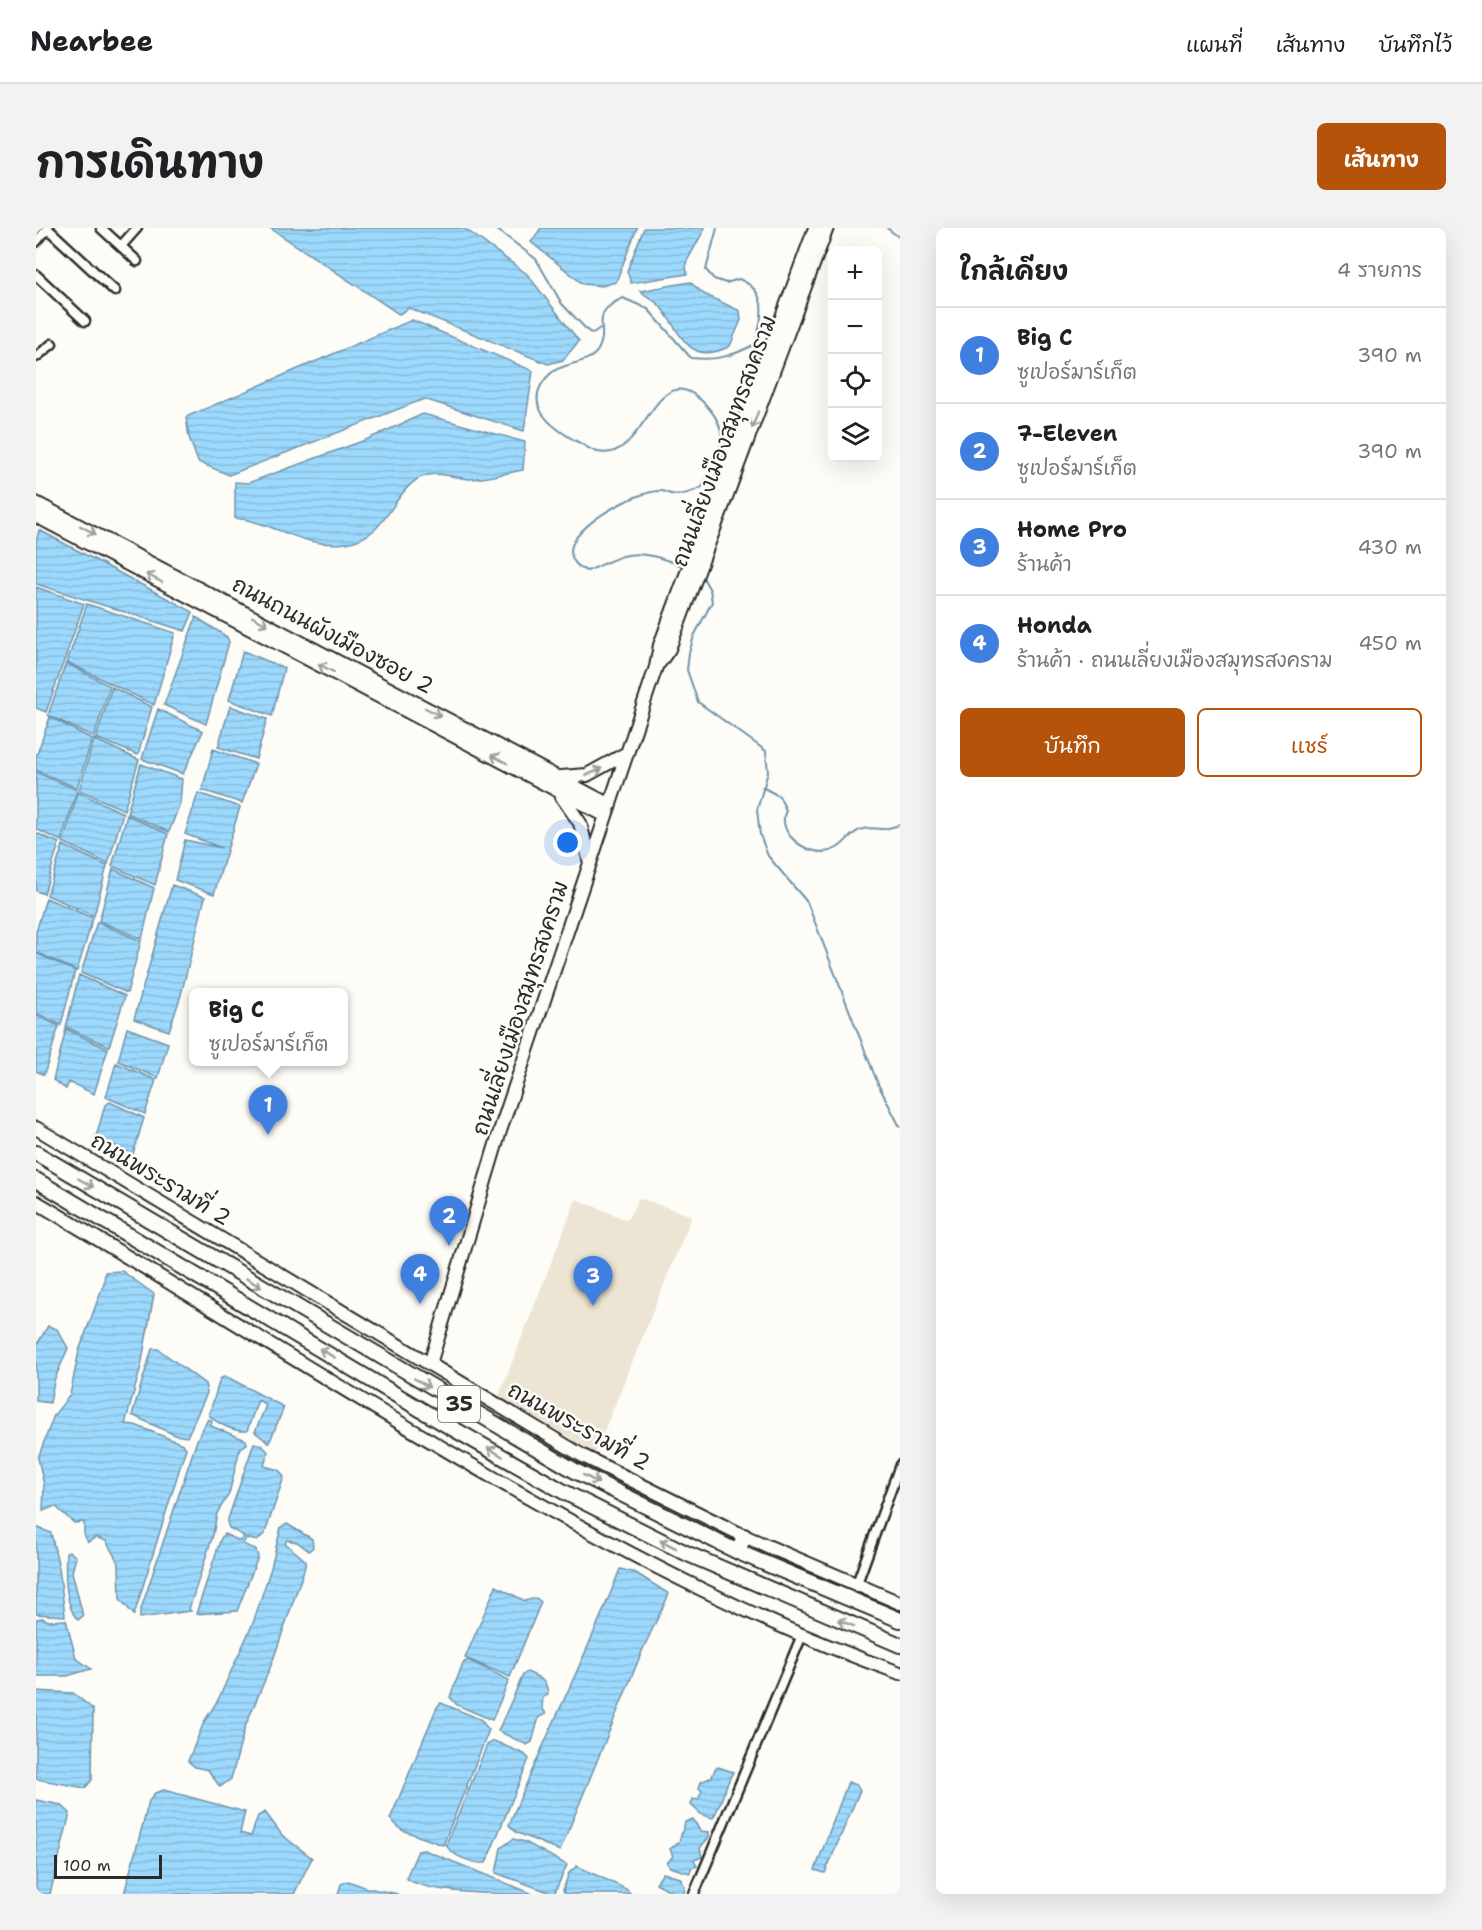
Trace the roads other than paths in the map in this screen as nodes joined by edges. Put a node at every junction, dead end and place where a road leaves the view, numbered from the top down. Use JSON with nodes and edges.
{"nodes":[{"id":1,"x":47,"y":228,"type":"edge"},
{"id":2,"x":101,"y":228,"type":"edge"},
{"id":3,"x":137,"y":228,"type":"edge"},
{"id":4,"x":815,"y":228,"type":"edge"},
{"id":5,"x":827,"y":228,"type":"edge"},
{"id":6,"x":36,"y":242,"type":"edge"},
{"id":7,"x":121,"y":246,"type":"junction"},
{"id":8,"x":136,"y":261,"type":"dead end"},
{"id":9,"x":36,"y":275,"type":"edge"},
{"id":10,"x":115,"y":291,"type":"dead end"},
{"id":11,"x":85,"y":321,"type":"dead end"},
{"id":12,"x":52,"y":344,"type":"dead end"},
{"id":13,"x":36,"y":357,"type":"edge"},
{"id":14,"x":36,"y":503,"type":"edge"},
{"id":15,"x":36,"y":516,"type":"edge"},
{"id":16,"x":698,"y":557,"type":"junction"},
{"id":17,"x":627,"y":753,"type":"junction"},
{"id":18,"x":531,"y":770,"type":"junction"},
{"id":19,"x":555,"y":783,"type":"junction"},
{"id":20,"x":608,"y":811,"type":"junction"},
{"id":21,"x":590,"y":863,"type":"junction"},
{"id":22,"x":36,"y":1128,"type":"edge"},
{"id":23,"x":36,"y":1153,"type":"edge"},
{"id":24,"x":36,"y":1180,"type":"edge"},
{"id":25,"x":36,"y":1202,"type":"edge"},
{"id":26,"x":430,"y":1364,"type":"junction"},
{"id":27,"x":900,"y":1466,"type":"edge"},
{"id":28,"x":744,"y":1536,"type":"junction"},
{"id":29,"x":738,"y":1552,"type":"junction"},
{"id":30,"x":856,"y":1586,"type":"junction"},
{"id":31,"x":900,"y":1603,"type":"edge"},
{"id":32,"x":900,"y":1620,"type":"edge"},
{"id":33,"x":802,"y":1635,"type":"junction"},
{"id":34,"x":900,"y":1645,"type":"edge"},
{"id":35,"x":900,"y":1673,"type":"edge"},
{"id":36,"x":694,"y":1894,"type":"edge"}],
"edges":[{"from":1,"to":6,"type":"street"},
{"from":1,"to":10,"type":"street"},
{"from":2,"to":7,"type":"street"},
{"from":3,"to":7,"type":"street"},
{"from":4,"to":16,"type":"main road","name":"ถนนเลี่ยงเมืองสมุทรสงคราม"},
{"from":5,"to":16,"type":"main road","name":"ถนนเลี่ยงเมืองสมุทรสงคราม","one_way":true},
{"from":7,"to":8,"type":"street"},
{"from":9,"to":11,"type":"street"},
{"from":12,"to":13,"type":"street"},
{"from":14,"to":18,"type":"main road","name":"ถนนถนนผังเมืองซอย 2","one_way":true},
{"from":18,"to":15,"type":"main road","name":"ถนนถนนผังเมืองซอย 2","one_way":true},
{"from":16,"to":17,"type":"main road","name":"ถนนเลี่ยงเมืองสมุทรสงคราม"},
{"from":19,"to":17,"type":"main road","one_way":true},
{"from":17,"to":20,"type":"main road","name":"ถนนเลี่ยงเมืองสมุทรสงคราม"},
{"from":18,"to":19,"type":"main road","name":"ถนนถนนผังเมืองซอย 2"},
{"from":19,"to":20,"type":"main road","name":"ถนนถนนผังเมืองซอย 2"},
{"from":19,"to":21,"type":"main road"},
{"from":20,"to":21,"type":"main road","name":"ถนนเลี่ยงเมืองสมุทรสงคราม"},
{"from":21,"to":26,"type":"main road","name":"ถนนเลี่ยงเมืองสมุทรสงคราม"},
{"from":22,"to":26,"type":"main road","name":"ถนนพระรามที่ 2","number":"35"},
{"from":23,"to":29,"type":"highway","name":"ถนนพระรามที่ 2","number":"35","one_way":true},
{"from":34,"to":24,"type":"highway","number":"35","one_way":true},
{"from":25,"to":33,"type":"main road","number":"35"},
{"from":26,"to":28,"type":"main road","name":"ถนนพระรามที่ 2","number":"35"},
{"from":27,"to":30,"type":"street"},
{"from":28,"to":29,"type":"highway"},
{"from":28,"to":30,"type":"main road","name":"ถนนพระรามที่ 2","number":"35"},
{"from":29,"to":32,"type":"highway","name":"ถนนพระรามที่ 2","number":"35"},
{"from":30,"to":31,"type":"main road","name":"ถนนพระรามที่ 2","number":"35"},
{"from":33,"to":35,"type":"main road","number":"35"},
{"from":33,"to":36,"type":"street"}]}
